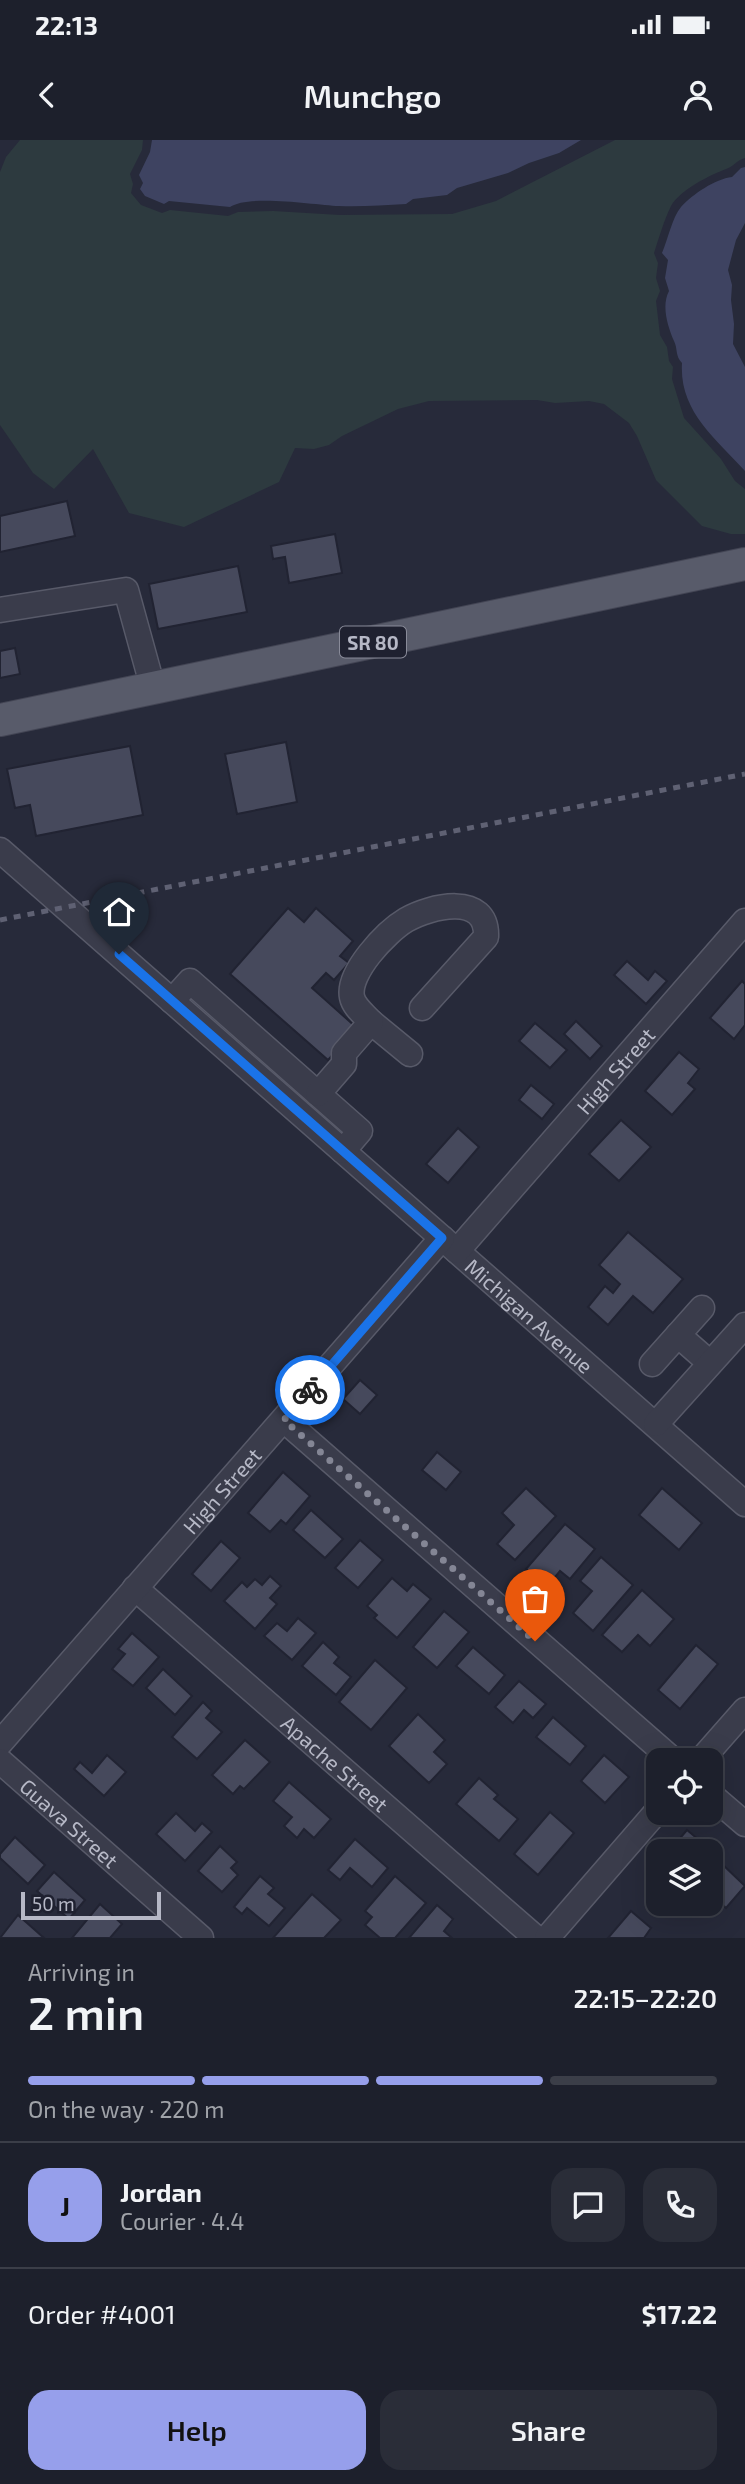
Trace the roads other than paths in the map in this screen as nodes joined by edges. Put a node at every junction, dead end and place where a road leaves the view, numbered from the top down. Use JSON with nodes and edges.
{"nodes":[{"id":1,"x":745,"y":564,"type":"edge"},
{"id":2,"x":0,"y":610,"type":"edge"},
{"id":3,"x":153,"y":688,"type":"junction"},
{"id":4,"x":0,"y":720,"type":"edge"},
{"id":5,"x":1,"y":852,"type":"edge"},
{"id":6,"x":745,"y":921,"type":"edge"},
{"id":7,"x":172,"y":1001,"type":"junction"},
{"id":8,"x":422,"y":1009,"type":"dead end"},
{"id":9,"x":371,"y":1022,"type":"junction"},
{"id":10,"x":410,"y":1054,"type":"dead end"},
{"id":11,"x":318,"y":1094,"type":"junction"},
{"id":12,"x":343,"y":1151,"type":"junction"},
{"id":13,"x":450,"y":1245,"type":"junction"},
{"id":14,"x":702,"y":1308,"type":"dead end"},
{"id":15,"x":745,"y":1325,"type":"edge"},
{"id":16,"x":678,"y":1335,"type":"junction"},
{"id":17,"x":710,"y":1363,"type":"junction"},
{"id":18,"x":652,"y":1364,"type":"dead end"},
{"id":19,"x":284,"y":1420,"type":"junction"},
{"id":20,"x":656,"y":1424,"type":"junction"},
{"id":21,"x":745,"y":1504,"type":"edge"},
{"id":22,"x":135,"y":1588,"type":"junction"},
{"id":23,"x":745,"y":1710,"type":"edge"},
{"id":24,"x":0,"y":1742,"type":"edge"},
{"id":25,"x":659,"y":1748,"type":"edge"},
{"id":26,"x":712,"y":1748,"type":"edge"},
{"id":27,"x":0,"y":1761,"type":"edge"},
{"id":28,"x":723,"y":1805,"type":"edge"},
{"id":29,"x":646,"y":1824,"type":"edge"},
{"id":30,"x":745,"y":1824,"type":"edge"},
{"id":31,"x":201,"y":1938,"type":"edge"},
{"id":32,"x":536,"y":1938,"type":"edge"},
{"id":33,"x":547,"y":1938,"type":"edge"}],
"edges":[{"from":1,"to":3,"type":"main road","number":"SR 80"},
{"from":2,"to":3,"type":"street"},
{"from":3,"to":4,"type":"main road","number":"SR 80"},
{"from":5,"to":7,"type":"street","name":"Michigan Avenue"},
{"from":6,"to":13,"type":"street","name":"High Street"},
{"from":7,"to":11,"type":"street"},
{"from":7,"to":12,"type":"street","name":"Michigan Avenue"},
{"from":8,"to":9,"type":"street"},
{"from":9,"to":10,"type":"street"},
{"from":9,"to":11,"type":"street"},
{"from":11,"to":12,"type":"street"},
{"from":12,"to":13,"type":"street","name":"Michigan Avenue"},
{"from":13,"to":19,"type":"street","name":"High Street"},
{"from":13,"to":20,"type":"street","name":"Michigan Avenue"},
{"from":14,"to":16,"type":"street"},
{"from":15,"to":17,"type":"street"},
{"from":16,"to":17,"type":"street"},
{"from":16,"to":18,"type":"street"},
{"from":17,"to":20,"type":"street"},
{"from":19,"to":22,"type":"street","name":"High Street"},
{"from":19,"to":25,"type":"street"},
{"from":20,"to":21,"type":"street","name":"Michigan Avenue"},
{"from":22,"to":24,"type":"street","name":"High Street"},
{"from":22,"to":32,"type":"street","name":"Apache Street"},
{"from":23,"to":26,"type":"street"},
{"from":27,"to":31,"type":"street","name":"Guava Street"},
{"from":28,"to":30,"type":"street"},
{"from":29,"to":33,"type":"street"}]}
